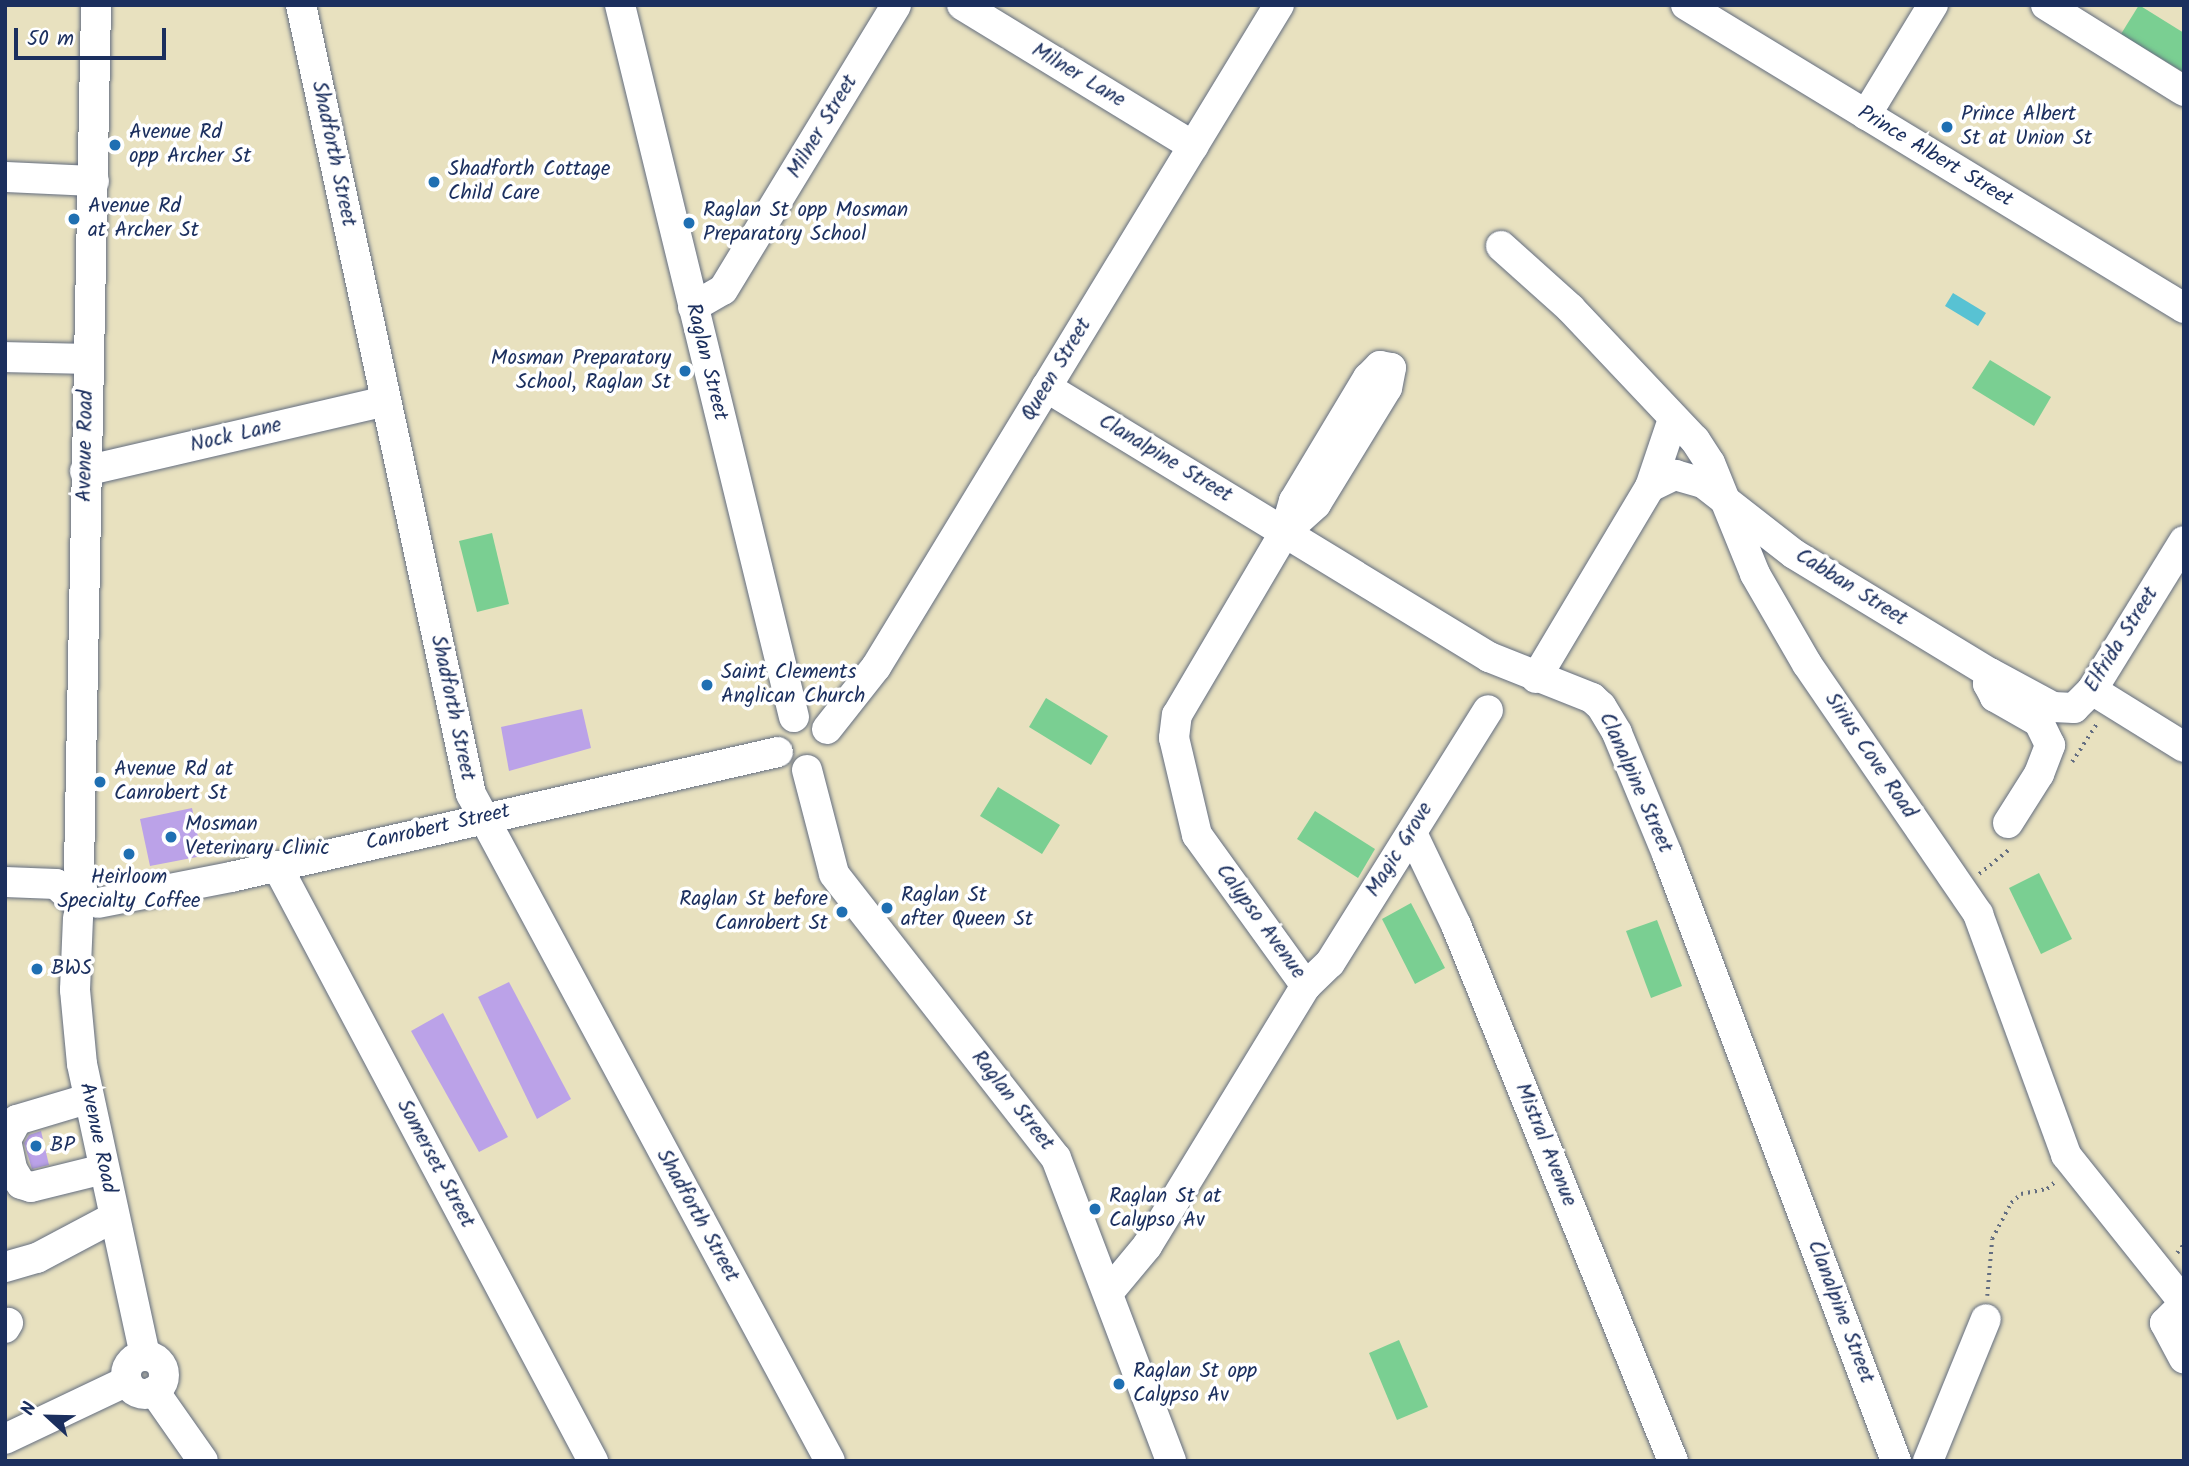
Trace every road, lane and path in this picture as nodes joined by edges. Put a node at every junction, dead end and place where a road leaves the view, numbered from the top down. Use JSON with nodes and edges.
{"nodes":[{"id":1,"x":96,"y":5,"type":"edge"},
{"id":2,"x":301,"y":5,"type":"edge"},
{"id":3,"x":620,"y":5,"type":"edge"},
{"id":4,"x":896,"y":5,"type":"edge"},
{"id":5,"x":962,"y":5,"type":"edge"},
{"id":6,"x":1279,"y":5,"type":"edge"},
{"id":7,"x":1686,"y":5,"type":"edge"},
{"id":8,"x":1721,"y":5,"type":"edge"},
{"id":9,"x":1933,"y":5,"type":"edge"},
{"id":10,"x":2046,"y":5,"type":"edge"},
{"id":11,"x":2184,"y":91,"type":"edge"},
{"id":12,"x":1870,"y":107,"type":"junction"},
{"id":13,"x":1193,"y":146,"type":"junction"},
{"id":14,"x":5,"y":177,"type":"edge"},
{"id":15,"x":94,"y":181,"type":"junction"},
{"id":16,"x":1501,"y":246,"type":"dead end"},
{"id":17,"x":2184,"y":289,"type":"edge"},
{"id":18,"x":693,"y":307,"type":"junction"},
{"id":19,"x":2184,"y":308,"type":"edge"},
{"id":20,"x":5,"y":356,"type":"edge"},
{"id":21,"x":87,"y":359,"type":"junction"},
{"id":22,"x":1046,"y":387,"type":"junction"},
{"id":23,"x":386,"y":401,"type":"junction"},
{"id":24,"x":1673,"y":419,"type":"junction"},
{"id":25,"x":85,"y":471,"type":"junction"},
{"id":26,"x":1650,"y":487,"type":"junction"},
{"id":27,"x":1719,"y":494,"type":"junction"},
{"id":28,"x":1285,"y":532,"type":"junction"},
{"id":29,"x":2184,"y":541,"type":"edge"},
{"id":30,"x":1990,"y":673,"type":"junction"},
{"id":31,"x":1536,"y":678,"type":"junction"},
{"id":32,"x":2092,"y":690,"type":"junction"},
{"id":33,"x":1488,"y":710,"type":"dead end"},
{"id":34,"x":794,"y":717,"type":"junction"},
{"id":35,"x":827,"y":729,"type":"junction"},
{"id":36,"x":2089,"y":736,"type":"dead end"},
{"id":37,"x":2184,"y":747,"type":"edge"},
{"id":38,"x":778,"y":752,"type":"junction"},
{"id":39,"x":2073,"y":760,"type":"dead end"},
{"id":40,"x":807,"y":770,"type":"junction"},
{"id":41,"x":482,"y":818,"type":"junction"},
{"id":42,"x":1412,"y":833,"type":"junction"},
{"id":43,"x":2012,"y":833,"type":"joint"},
{"id":44,"x":277,"y":866,"type":"junction"},
{"id":45,"x":5,"y":882,"type":"edge"},
{"id":46,"x":1960,"y":888,"type":"junction"},
{"id":47,"x":82,"y":901,"type":"junction"},
{"id":48,"x":1306,"y":986,"type":"junction"},
{"id":49,"x":87,"y":1099,"type":"junction"},
{"id":50,"x":2072,"y":1164,"type":"junction"},
{"id":51,"x":104,"y":1169,"type":"junction"},
{"id":52,"x":114,"y":1217,"type":"junction"},
{"id":53,"x":2184,"y":1244,"type":"edge"},
{"id":54,"x":2175,"y":1256,"type":"dead end"},
{"id":55,"x":5,"y":1267,"type":"edge"},
{"id":56,"x":1108,"y":1293,"type":"junction"},
{"id":57,"x":2184,"y":1303,"type":"edge"},
{"id":58,"x":1986,"y":1319,"type":"joint"},
{"id":59,"x":145,"y":1355,"type":"junction"},
{"id":60,"x":2184,"y":1358,"type":"edge"},
{"id":61,"x":127,"y":1381,"type":"junction"},
{"id":62,"x":154,"y":1391,"type":"junction"},
{"id":63,"x":5,"y":1438,"type":"edge"},
{"id":64,"x":203,"y":1461,"type":"edge"},
{"id":65,"x":593,"y":1461,"type":"edge"},
{"id":66,"x":830,"y":1461,"type":"edge"},
{"id":67,"x":1171,"y":1461,"type":"edge"},
{"id":68,"x":1673,"y":1461,"type":"edge"},
{"id":69,"x":1896,"y":1461,"type":"edge"},
{"id":70,"x":1928,"y":1461,"type":"edge"}],
"edges":[{"from":1,"to":15,"type":"street","name":"Avenue Road"},
{"from":2,"to":23,"type":"street","name":"Shadforth Street"},
{"from":3,"to":18,"type":"street","name":"Raglan Street"},
{"from":4,"to":18,"type":"street","name":"Milner Street"},
{"from":5,"to":13,"type":"street","name":"Milner Lane"},
{"from":6,"to":13,"type":"street","name":"Queen Street"},
{"from":7,"to":12,"type":"street","name":"Prince Albert Street"},
{"from":8,"to":12,"type":"street","name":"Prince Albert Street"},
{"from":9,"to":12,"type":"street"},
{"from":10,"to":11,"type":"street"},
{"from":12,"to":17,"type":"street","name":"Prince Albert Street"},
{"from":12,"to":19,"type":"street","name":"Prince Albert Street"},
{"from":13,"to":22,"type":"street","name":"Queen Street"},
{"from":14,"to":15,"type":"street"},
{"from":15,"to":21,"type":"street","name":"Avenue Road"},
{"from":16,"to":24,"type":"street","name":"Sirius Cove Road"},
{"from":18,"to":34,"type":"street","name":"Raglan Street"},
{"from":20,"to":21,"type":"street"},
{"from":21,"to":25,"type":"street","name":"Avenue Road"},
{"from":22,"to":28,"type":"street","name":"Clanalpine Street"},
{"from":22,"to":35,"type":"street","name":"Queen Street"},
{"from":23,"to":25,"type":"street","name":"Nock Lane"},
{"from":23,"to":41,"type":"street","name":"Shadforth Street"},
{"from":24,"to":26,"type":"street"},
{"from":24,"to":27,"type":"street","name":"Sirius Cove Road"},
{"from":25,"to":47,"type":"street","name":"Avenue Road"},
{"from":26,"to":27,"type":"street"},
{"from":26,"to":31,"type":"street"},
{"from":27,"to":30,"type":"street","name":"Cabban Street"},
{"from":27,"to":46,"type":"street","name":"Sirius Cove Road"},
{"from":28,"to":28,"type":"street","name":"Calypso Avenue"},
{"from":28,"to":31,"type":"street","name":"Clanalpine Street"},
{"from":28,"to":48,"type":"street","name":"Calypso Avenue"},
{"from":29,"to":32,"type":"street","name":"Elfrida Street"},
{"from":30,"to":32,"type":"street","name":"Elfrida Street"},
{"from":30,"to":43,"type":"street"},
{"from":31,"to":69,"type":"street","name":"Clanalpine Street"},
{"from":32,"to":37,"type":"street"},
{"from":33,"to":42,"type":"street","name":"Magic Grove"},
{"from":34,"to":35,"type":"street"},
{"from":34,"to":38,"type":"street"},
{"from":35,"to":40,"type":"street"},
{"from":36,"to":39,"type":"path"},
{"from":38,"to":40,"type":"street"},
{"from":38,"to":41,"type":"street","name":"Canrobert Street"},
{"from":40,"to":56,"type":"street","name":"Raglan Street"},
{"from":41,"to":44,"type":"street","name":"Canrobert Street"},
{"from":41,"to":66,"type":"street","name":"Shadforth Street"},
{"from":42,"to":48,"type":"street","name":"Magic Grove"},
{"from":42,"to":68,"type":"street","name":"Mistral Avenue"},
{"from":43,"to":46,"type":"path"},
{"from":44,"to":47,"type":"street","name":"Canrobert Street"},
{"from":44,"to":65,"type":"street","name":"Somerset Street"},
{"from":45,"to":47,"type":"street"},
{"from":46,"to":50,"type":"street","name":"Sirius Cove Road"},
{"from":47,"to":49,"type":"street","name":"Avenue Road"},
{"from":48,"to":56,"type":"street","name":"Calypso Avenue"},
{"from":49,"to":51,"type":"street","name":"Avenue Road"},
{"from":49,"to":51,"type":"street"},
{"from":50,"to":57,"type":"street","name":"Sirius Cove Road"},
{"from":50,"to":58,"type":"path"},
{"from":51,"to":52,"type":"street","name":"Avenue Road"},
{"from":52,"to":55,"type":"street"},
{"from":52,"to":59,"type":"street","name":"Avenue Road"},
{"from":53,"to":54,"type":"path"},
{"from":56,"to":67,"type":"street","name":"Raglan Street"},
{"from":57,"to":60,"type":"street"},
{"from":58,"to":70,"type":"street"},
{"from":59,"to":61,"type":"street"},
{"from":59,"to":62,"type":"street"},
{"from":61,"to":62,"type":"street"},
{"from":61,"to":63,"type":"street"},
{"from":62,"to":64,"type":"street"}]}
